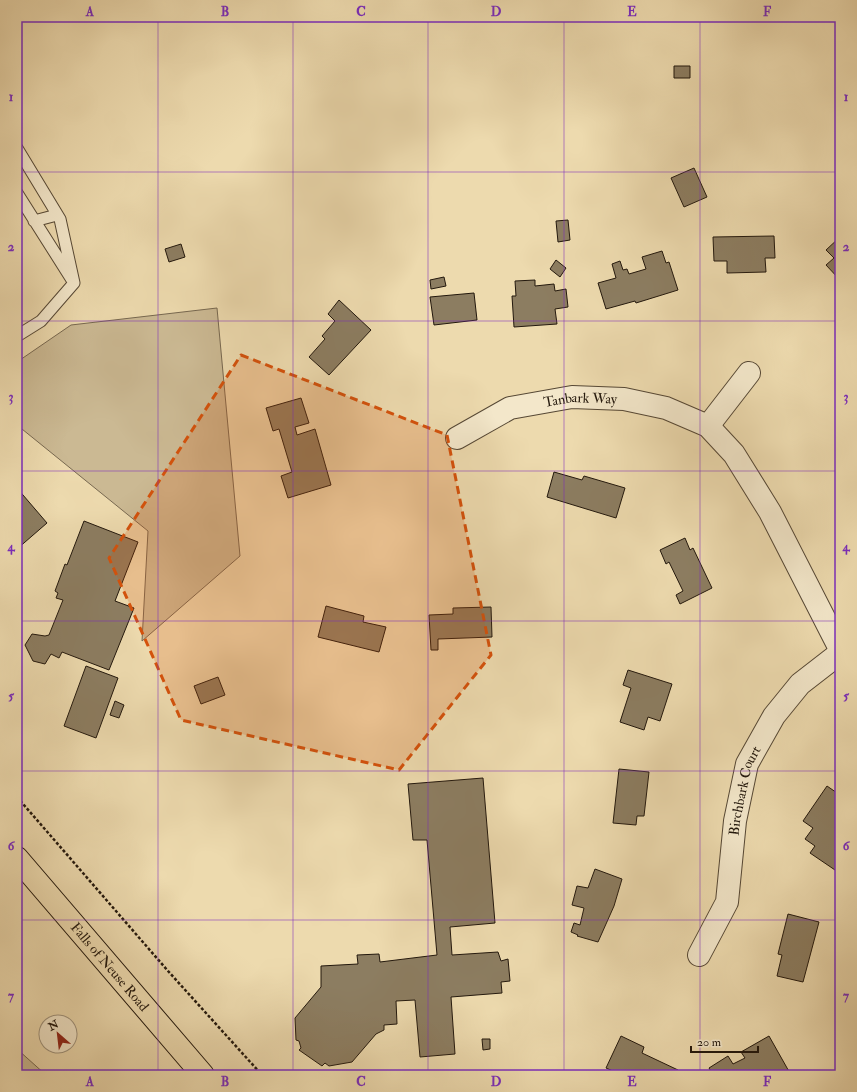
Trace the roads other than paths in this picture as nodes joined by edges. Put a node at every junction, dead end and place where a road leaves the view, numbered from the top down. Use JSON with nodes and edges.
{"nodes":[{"id":1,"x":17,"y":148,"type":"edge"},
{"id":2,"x":17,"y":193,"type":"edge"},
{"id":3,"x":57,"y":215,"type":"junction"},
{"id":4,"x":34,"y":221,"type":"junction"},
{"id":5,"x":74,"y":283,"type":"junction"},
{"id":6,"x":17,"y":336,"type":"edge"},
{"id":7,"x":749,"y":373,"type":"dead end"},
{"id":8,"x":708,"y":426,"type":"junction"},
{"id":9,"x":457,"y":438,"type":"dead end"},
{"id":10,"x":840,"y":649,"type":"edge"},
{"id":11,"x":840,"y":653,"type":"edge"},
{"id":12,"x":17,"y":858,"type":"edge"},
{"id":13,"x":699,"y":955,"type":"dead end"},
{"id":14,"x":203,"y":1075,"type":"edge"}],
"edges":[{"from":1,"to":3,"type":"lane"},
{"from":2,"to":4,"type":"lane"},
{"from":3,"to":4,"type":"lane"},
{"from":3,"to":5,"type":"lane"},
{"from":4,"to":5,"type":"lane"},
{"from":5,"to":6,"type":"lane"},
{"from":7,"to":8,"type":"street"},
{"from":8,"to":9,"type":"street","name":"Tanbark Way"},
{"from":8,"to":10,"type":"street","name":"Tanbark Way"},
{"from":11,"to":13,"type":"street","name":"Birchbark Court"},
{"from":12,"to":14,"type":"main road","name":"Falls of Neuse Road"}]}
